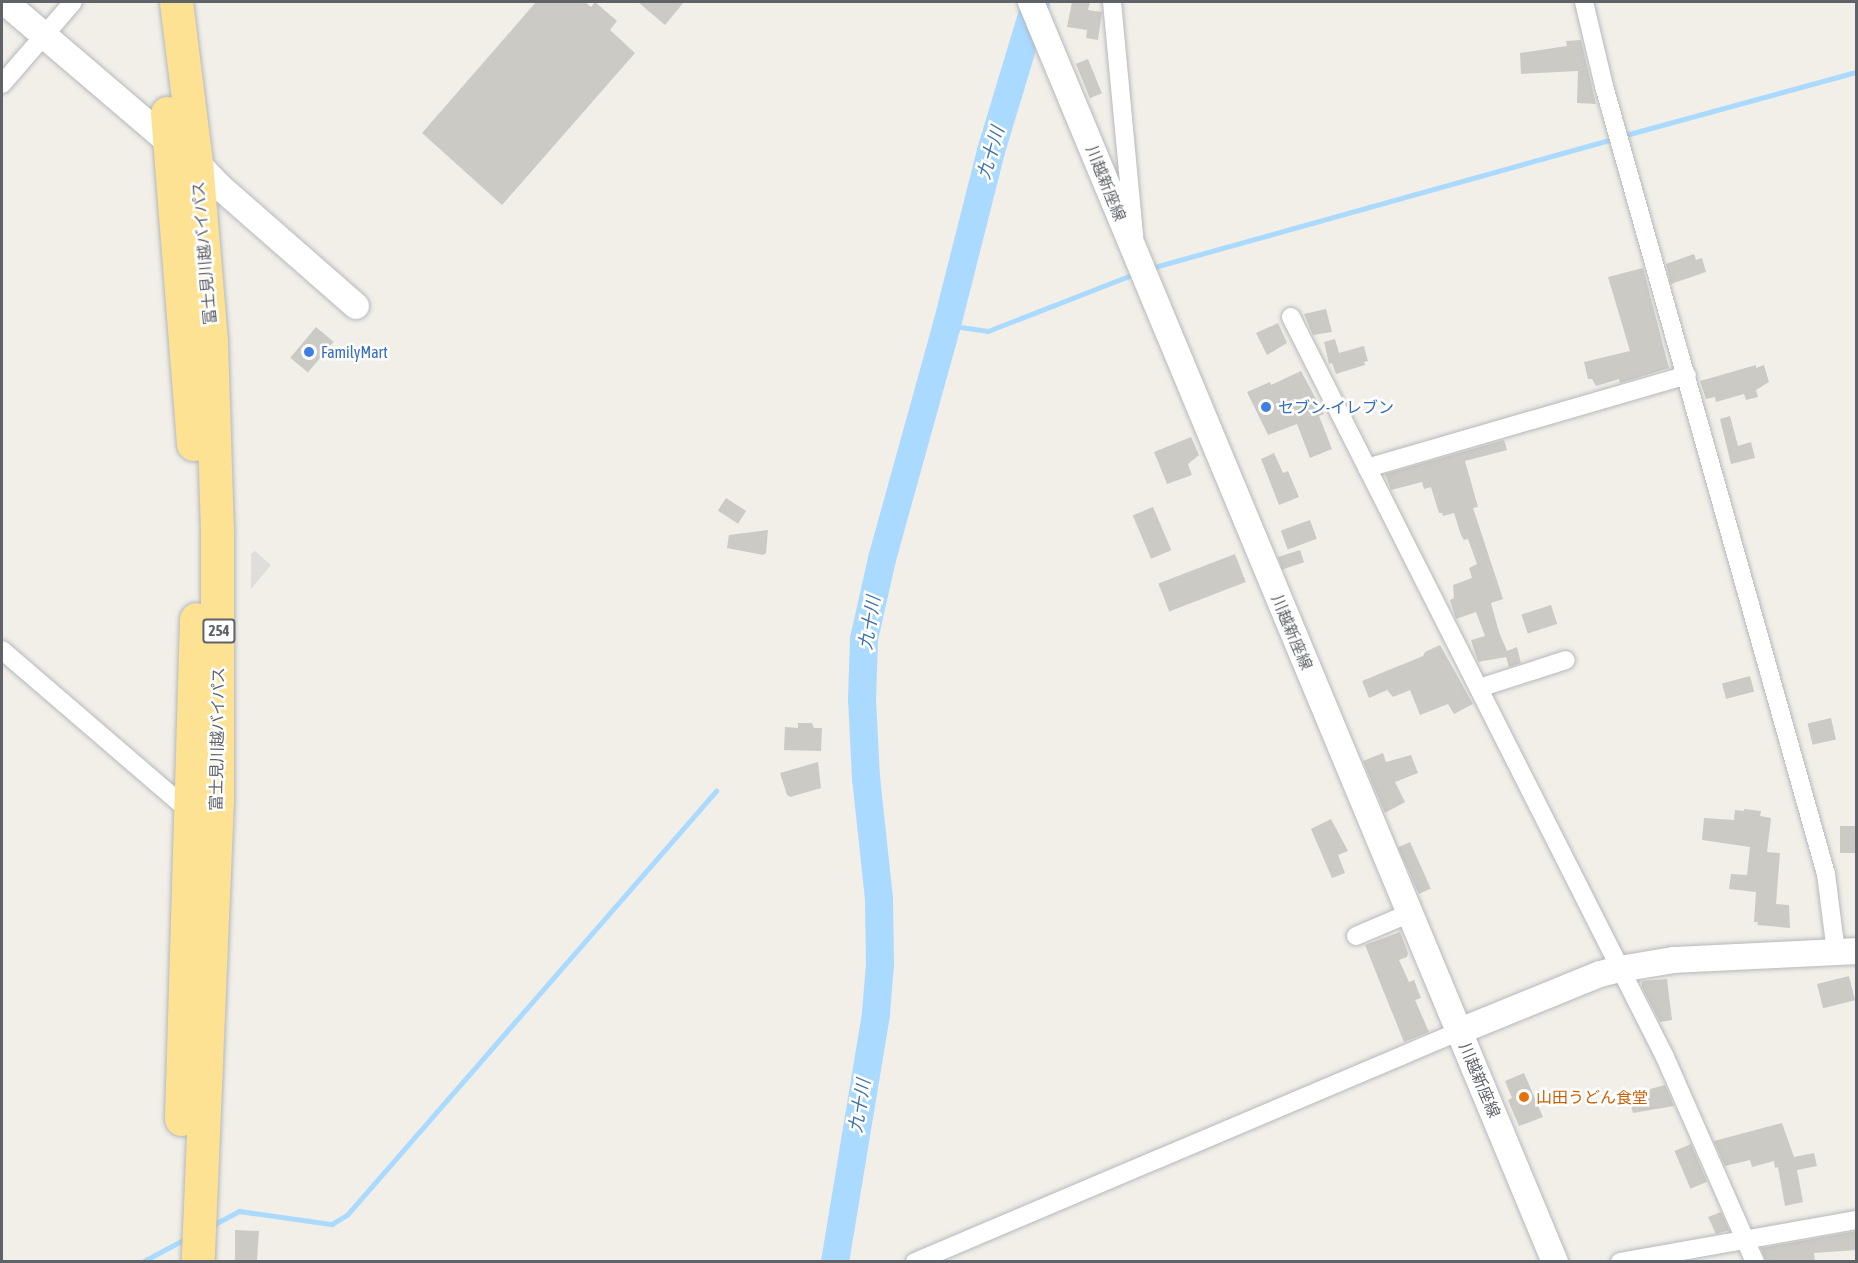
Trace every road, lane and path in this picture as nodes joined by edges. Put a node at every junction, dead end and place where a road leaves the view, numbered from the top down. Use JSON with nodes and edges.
{"nodes":[{"id":1,"x":5,"y":2,"type":"edge"},
{"id":2,"x":73,"y":2,"type":"edge"},
{"id":3,"x":153,"y":2,"type":"edge"},
{"id":4,"x":176,"y":2,"type":"edge"},
{"id":5,"x":1031,"y":2,"type":"edge"},
{"id":6,"x":1112,"y":2,"type":"edge"},
{"id":7,"x":1584,"y":2,"type":"edge"},
{"id":8,"x":44,"y":35,"type":"junction"},
{"id":9,"x":2,"y":84,"type":"edge"},
{"id":10,"x":183,"y":153,"type":"junction"},
{"id":11,"x":1136,"y":256,"type":"junction"},
{"id":12,"x":356,"y":306,"type":"dead end"},
{"id":13,"x":1291,"y":317,"type":"dead end"},
{"id":14,"x":1687,"y":375,"type":"junction"},
{"id":15,"x":1367,"y":468,"type":"junction"},
{"id":16,"x":2,"y":650,"type":"edge"},
{"id":17,"x":1566,"y":660,"type":"dead end"},
{"id":18,"x":1479,"y":688,"type":"junction"},
{"id":19,"x":190,"y":811,"type":"junction"},
{"id":20,"x":216,"y":840,"type":"junction"},
{"id":21,"x":1410,"y":913,"type":"junction"},
{"id":22,"x":1356,"y":936,"type":"dead end"},
{"id":23,"x":1846,"y":952,"type":"edge"},
{"id":24,"x":1620,"y":969,"type":"junction"},
{"id":25,"x":1460,"y":1031,"type":"junction"},
{"id":26,"x":1857,"y":1220,"type":"edge"},
{"id":27,"x":1745,"y":1238,"type":"junction"},
{"id":28,"x":177,"y":1262,"type":"edge"},
{"id":29,"x":198,"y":1262,"type":"edge"},
{"id":30,"x":915,"y":1262,"type":"edge"},
{"id":31,"x":1556,"y":1262,"type":"edge"},
{"id":32,"x":1620,"y":1262,"type":"edge"},
{"id":33,"x":1755,"y":1262,"type":"edge"}],
"edges":[{"from":1,"to":8,"type":"main road"},
{"from":2,"to":8,"type":"street"},
{"from":3,"to":10,"type":"highway","name":"富士見川越バイパス","number":"254"},
{"from":4,"to":10,"type":"highway","name":"富士見川越バイパス","number":"254"},
{"from":5,"to":11,"type":"main road","name":"川越新座線"},
{"from":6,"to":11,"type":"street"},
{"from":7,"to":14,"type":"street"},
{"from":8,"to":9,"type":"street"},
{"from":8,"to":10,"type":"main road"},
{"from":10,"to":12,"type":"main road"},
{"from":10,"to":19,"type":"highway","name":"富士見川越バイパス","number":"254"},
{"from":10,"to":20,"type":"highway","name":"富士見川越バイパス","number":"254"},
{"from":11,"to":21,"type":"main road","name":"川越新座線"},
{"from":13,"to":15,"type":"street"},
{"from":14,"to":15,"type":"street"},
{"from":14,"to":23,"type":"street"},
{"from":15,"to":18,"type":"street"},
{"from":16,"to":19,"type":"street"},
{"from":17,"to":18,"type":"street"},
{"from":18,"to":24,"type":"street"},
{"from":19,"to":20,"type":"street"},
{"from":19,"to":28,"type":"highway","name":"富士見川越バイパス","number":"254"},
{"from":20,"to":29,"type":"highway","name":"富士見川越バイパス","number":"254"},
{"from":21,"to":22,"type":"street"},
{"from":21,"to":25,"type":"main road","name":"川越新座線"},
{"from":23,"to":24,"type":"main road"},
{"from":24,"to":25,"type":"main road"},
{"from":24,"to":27,"type":"street"},
{"from":25,"to":30,"type":"street"},
{"from":25,"to":31,"type":"main road","name":"川越新座線"},
{"from":26,"to":27,"type":"street"},
{"from":27,"to":32,"type":"street"},
{"from":27,"to":33,"type":"street"}]}
